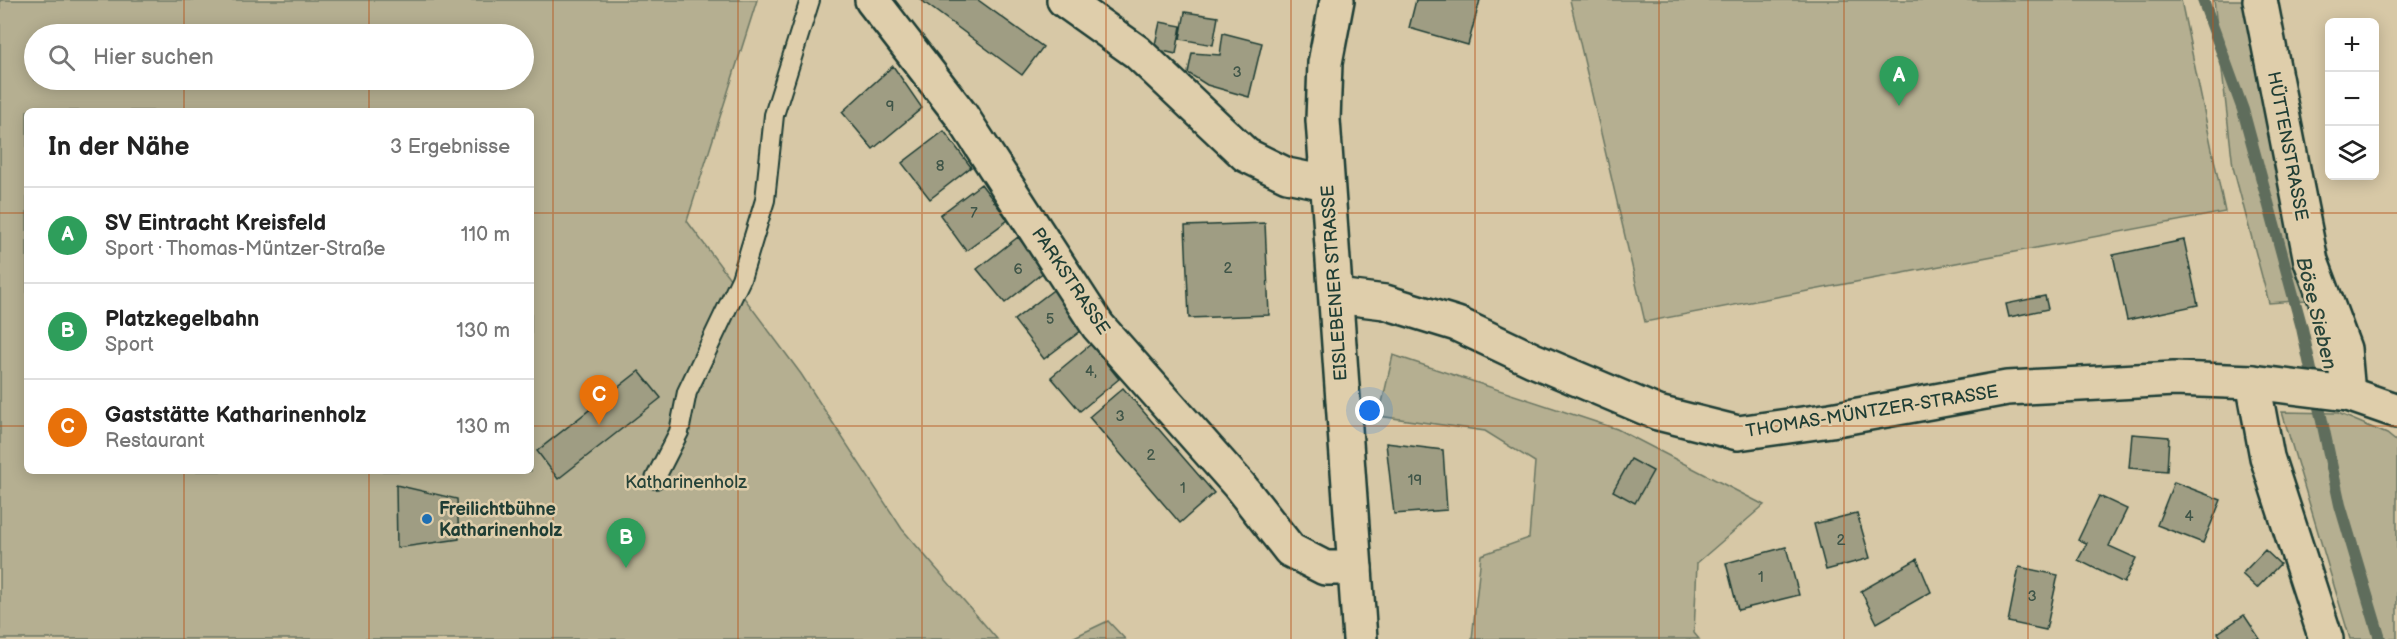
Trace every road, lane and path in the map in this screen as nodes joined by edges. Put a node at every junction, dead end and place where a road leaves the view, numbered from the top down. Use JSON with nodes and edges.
{"nodes":[{"id":1,"x":810,"y":0,"type":"edge"},
{"id":2,"x":872,"y":0,"type":"edge"},
{"id":3,"x":1064,"y":0,"type":"edge"},
{"id":4,"x":1337,"y":0,"type":"edge"},
{"id":5,"x":2260,"y":0,"type":"edge"},
{"id":6,"x":1326,"y":183,"type":"junction"},
{"id":7,"x":1336,"y":296,"type":"junction"},
{"id":8,"x":2253,"y":382,"type":"junction"},
{"id":9,"x":2340,"y":392,"type":"junction"},
{"id":10,"x":2397,"y":411,"type":"edge"},
{"id":11,"x":656,"y":480,"type":"dead end"},
{"id":12,"x":1355,"y":568,"type":"junction"},
{"id":13,"x":1360,"y":639,"type":"edge"},
{"id":14,"x":2326,"y":639,"type":"edge"}],
"edges":[{"from":1,"to":11,"type":"lane"},
{"from":2,"to":12,"type":"street","name":"PARKSTRASSE"},
{"from":3,"to":6,"type":"street"},
{"from":4,"to":6,"type":"street","name":"EISLEBENER STRASSE"},
{"from":5,"to":9,"type":"street","name":"HÜTTENSTRASSE"},
{"from":6,"to":7,"type":"street","name":"EISLEBENER STRASSE"},
{"from":7,"to":8,"type":"street","name":"THOMAS-MÜNTZER-STRASSE"},
{"from":7,"to":12,"type":"street","name":"EISLEBENER STRASSE"},
{"from":8,"to":9,"type":"street","name":"THOMAS-MÜNTZER-STRASSE"},
{"from":8,"to":14,"type":"street"},
{"from":9,"to":10,"type":"street","name":"THOMAS-MÜNTZER-STRASSE"},
{"from":12,"to":13,"type":"street","name":"EISLEBENER STRASSE"}]}
